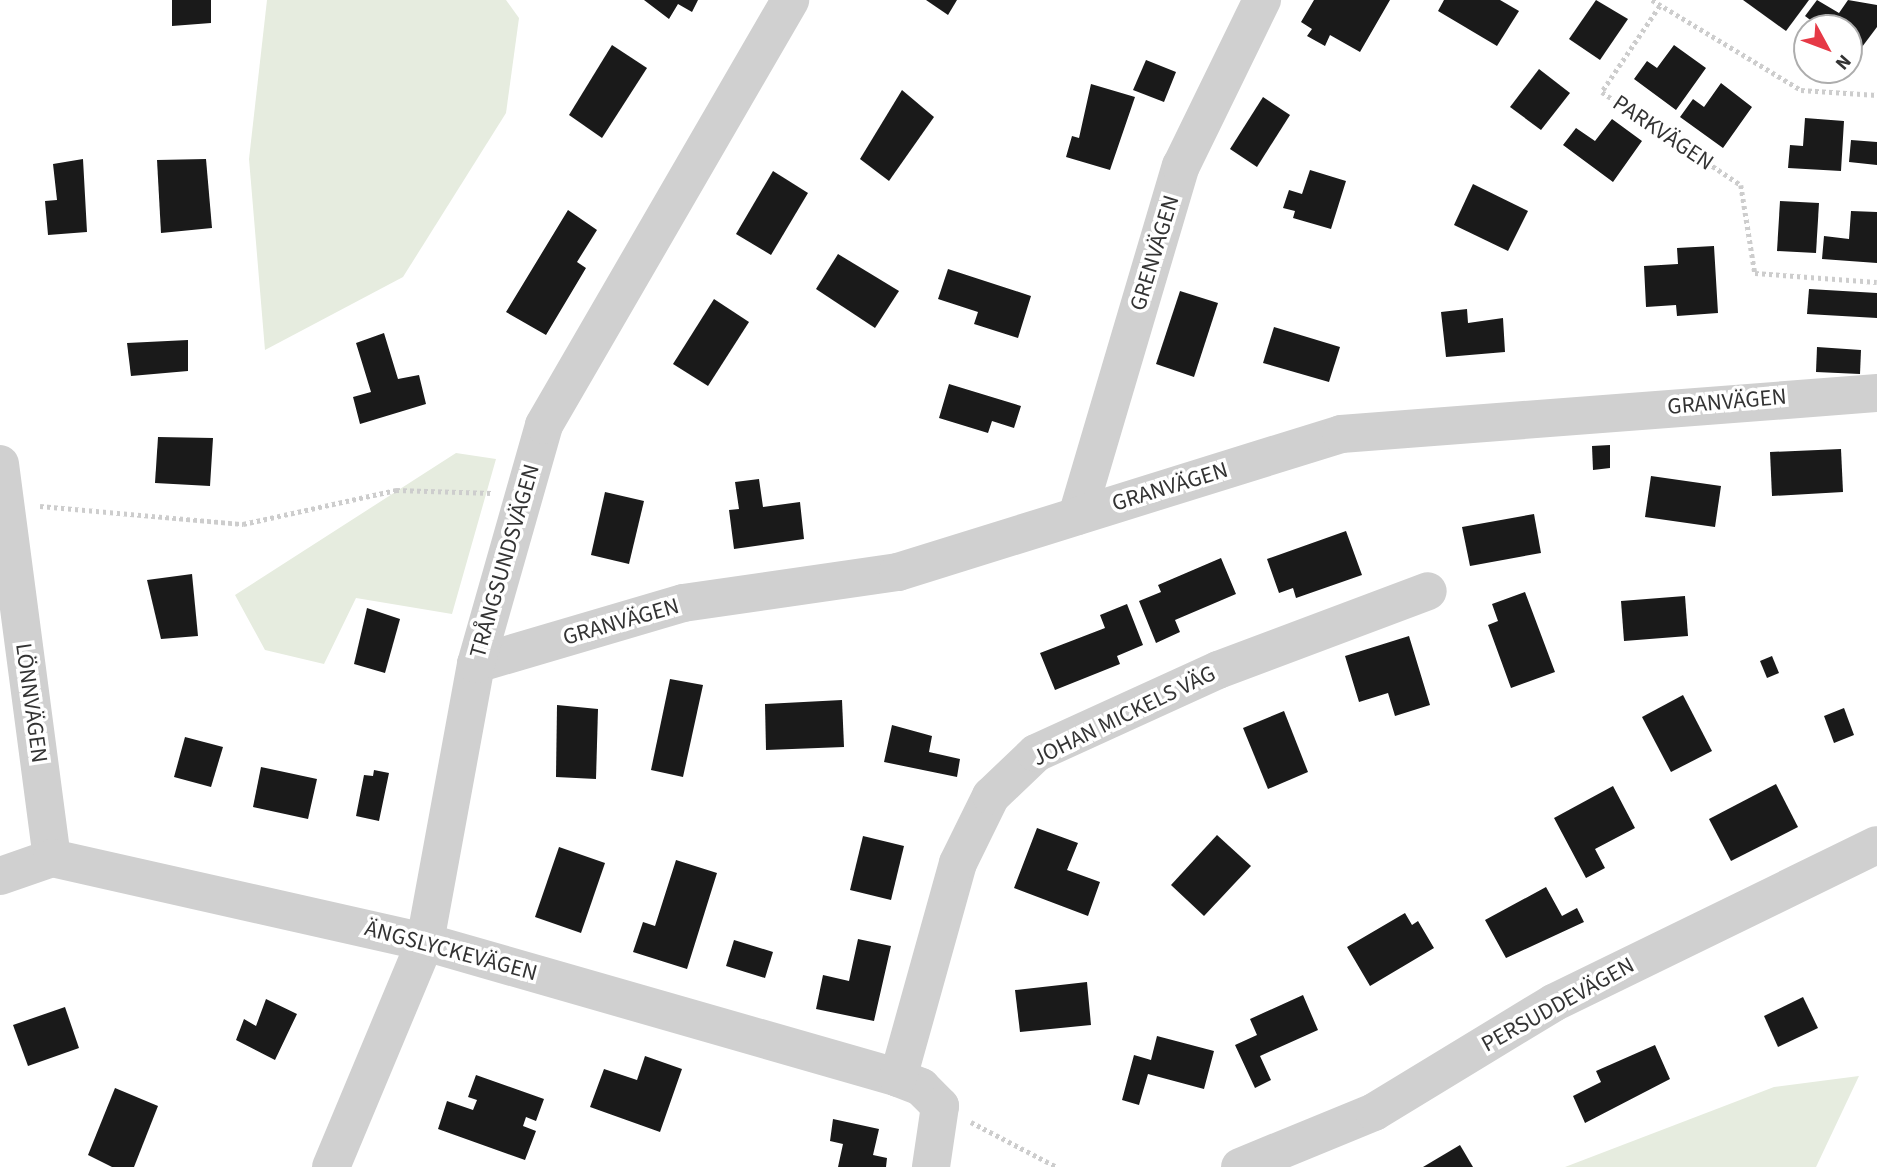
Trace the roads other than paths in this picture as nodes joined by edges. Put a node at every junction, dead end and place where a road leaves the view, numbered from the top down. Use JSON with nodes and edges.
{"nodes":[{"id":1,"x":790,"y":0,"type":"edge"},
{"id":2,"x":1262,"y":0,"type":"edge"},
{"id":3,"x":1877,"y":393,"type":"edge"},
{"id":4,"x":0,"y":464,"type":"edge"},
{"id":5,"x":1077,"y":516,"type":"junction"},
{"id":6,"x":1428,"y":591,"type":"dead end"},
{"id":7,"x":476,"y":664,"type":"junction"},
{"id":8,"x":1877,"y":845,"type":"edge"},
{"id":9,"x":52,"y":858,"type":"junction"},
{"id":10,"x":0,"y":876,"type":"edge"},
{"id":11,"x":425,"y":942,"type":"junction"},
{"id":12,"x":898,"y":1078,"type":"junction"},
{"id":13,"x":331,"y":1167,"type":"edge"},
{"id":14,"x":931,"y":1167,"type":"edge"},
{"id":15,"x":1240,"y":1167,"type":"edge"}],
"edges":[{"from":1,"to":7,"type":"street","name":"TRÅNGSUNDSVÄGEN"},
{"from":2,"to":5,"type":"street","name":"GRENVÄGEN"},
{"from":3,"to":5,"type":"street","name":"GRANVÄGEN"},
{"from":4,"to":9,"type":"street","name":"LÖNNVÄGEN"},
{"from":5,"to":7,"type":"street","name":"GRANVÄGEN"},
{"from":6,"to":12,"type":"street","name":"JOHAN MICKELS VÄG"},
{"from":7,"to":11,"type":"street","name":"TRÅNGSUNDSVÄGEN"},
{"from":8,"to":15,"type":"street","name":"PERSUDDEVÄGEN"},
{"from":9,"to":10,"type":"street"},
{"from":9,"to":11,"type":"street","name":"ÄNGSLYCKEVÄGEN"},
{"from":11,"to":12,"type":"street","name":"ÄNGSLYCKEVÄGEN"},
{"from":11,"to":13,"type":"street","name":"TRÅNGSUNDSVÄGEN"},
{"from":12,"to":14,"type":"street","name":"ÄNGSLYCKEVÄGEN"}]}
